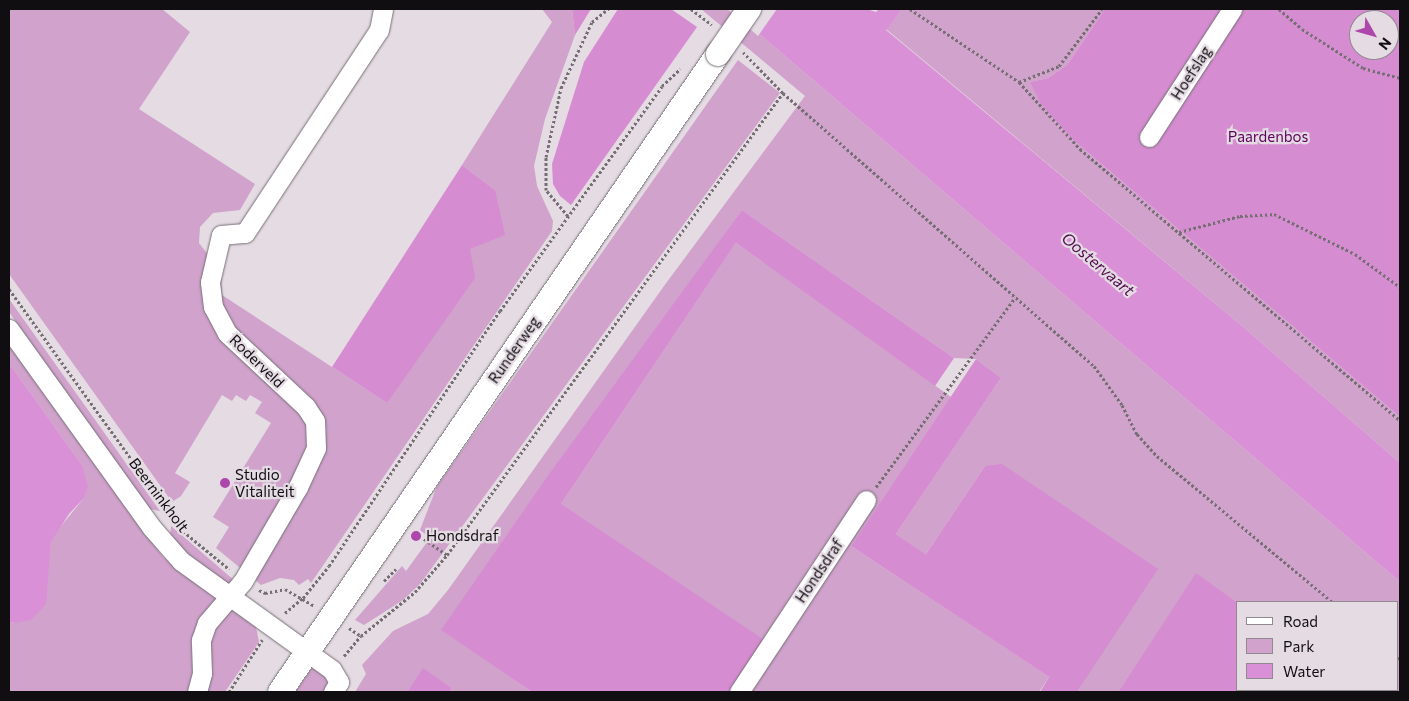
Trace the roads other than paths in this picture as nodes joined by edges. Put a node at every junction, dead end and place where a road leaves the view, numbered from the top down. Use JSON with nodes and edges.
{"nodes":[{"id":1,"x":383,"y":9,"type":"edge"},
{"id":2,"x":749,"y":9,"type":"edge"},
{"id":3,"x":1232,"y":9,"type":"edge"},
{"id":4,"x":1149,"y":137,"type":"dead end"},
{"id":5,"x":9,"y":329,"type":"edge"},
{"id":6,"x":866,"y":500,"type":"road end"},
{"id":7,"x":232,"y":598,"type":"junction"},
{"id":8,"x":308,"y":652,"type":"junction"},
{"id":9,"x":197,"y":692,"type":"edge"},
{"id":10,"x":280,"y":692,"type":"edge"},
{"id":11,"x":333,"y":692,"type":"edge"},
{"id":12,"x":739,"y":692,"type":"edge"}],
"edges":[{"from":1,"to":7,"type":"street","name":"Roderveld"},
{"from":2,"to":8,"type":"street","name":"Runderweg","bridge":true},
{"from":3,"to":4,"type":"street","name":"Hoefslag"},
{"from":5,"to":7,"type":"street","name":"Beerninkholt"},
{"from":6,"to":12,"type":"street","name":"Hondsdraf"},
{"from":7,"to":8,"type":"street","name":"Beerninkholt"},
{"from":7,"to":9,"type":"street","name":"Roderveld"},
{"from":8,"to":10,"type":"street","name":"Runderweg"},
{"from":8,"to":11,"type":"street"}]}
